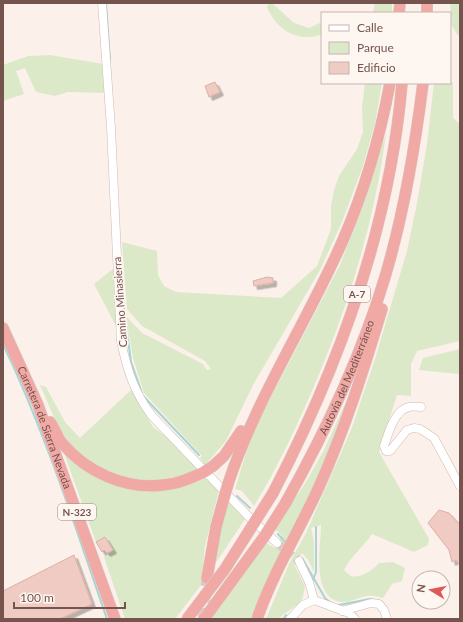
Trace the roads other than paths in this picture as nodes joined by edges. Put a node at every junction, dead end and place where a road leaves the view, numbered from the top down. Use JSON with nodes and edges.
{"nodes":[{"id":1,"x":102,"y":3,"type":"edge"},
{"id":2,"x":390,"y":84,"type":"edge"},
{"id":3,"x":402,"y":84,"type":"edge"},
{"id":4,"x":423,"y":84,"type":"edge"},
{"id":5,"x":395,"y":240,"type":"junction"},
{"id":6,"x":3,"y":328,"type":"edge"},
{"id":7,"x":266,"y":390,"type":"junction"},
{"id":8,"x":38,"y":406,"type":"junction"},
{"id":9,"x":421,"y":408,"type":"dead end"},
{"id":10,"x":460,"y":486,"type":"edge"},
{"id":11,"x":277,"y":543,"type":"tunnel mouth"},
{"id":12,"x":299,"y":561,"type":"tunnel mouth"},
{"id":13,"x":207,"y":578,"type":"tunnel mouth"},
{"id":14,"x":314,"y":600,"type":"junction"},
{"id":15,"x":342,"y":611,"type":"junction"},
{"id":16,"x":115,"y":619,"type":"edge"},
{"id":17,"x":187,"y":619,"type":"edge"},
{"id":18,"x":204,"y":619,"type":"edge"},
{"id":19,"x":257,"y":619,"type":"edge"},
{"id":20,"x":290,"y":619,"type":"edge"},
{"id":21,"x":354,"y":619,"type":"edge"},
{"id":22,"x":387,"y":619,"type":"edge"}],
"edges":[{"from":1,"to":11,"type":"street","name":"Camino Minasierra"},
{"from":2,"to":7,"type":"highway"},
{"from":3,"to":17,"type":"highway","name":"Autovía del Mediterráneo","number":"A-7","bridge":true},
{"from":4,"to":5,"type":"highway","name":"Autovía del Mediterráneo","number":"A-7"},
{"from":5,"to":18,"type":"highway","name":"Autovía del Mediterráneo","number":"A-7","bridge":true},
{"from":5,"to":19,"type":"highway"},
{"from":6,"to":8,"type":"highway","name":"Carretera de Sierra Nevada","number":"N-323"},
{"from":7,"to":8,"type":"highway"},
{"from":7,"to":13,"type":"highway","bridge":true},
{"from":8,"to":16,"type":"highway","name":"Carretera de Sierra Nevada","number":"N-323"},
{"from":9,"to":10,"type":"street"},
{"from":12,"to":14,"type":"street"},
{"from":14,"to":15,"type":"street"},
{"from":14,"to":20,"type":"street"},
{"from":15,"to":21,"type":"street"},
{"from":15,"to":22,"type":"street"}]}
